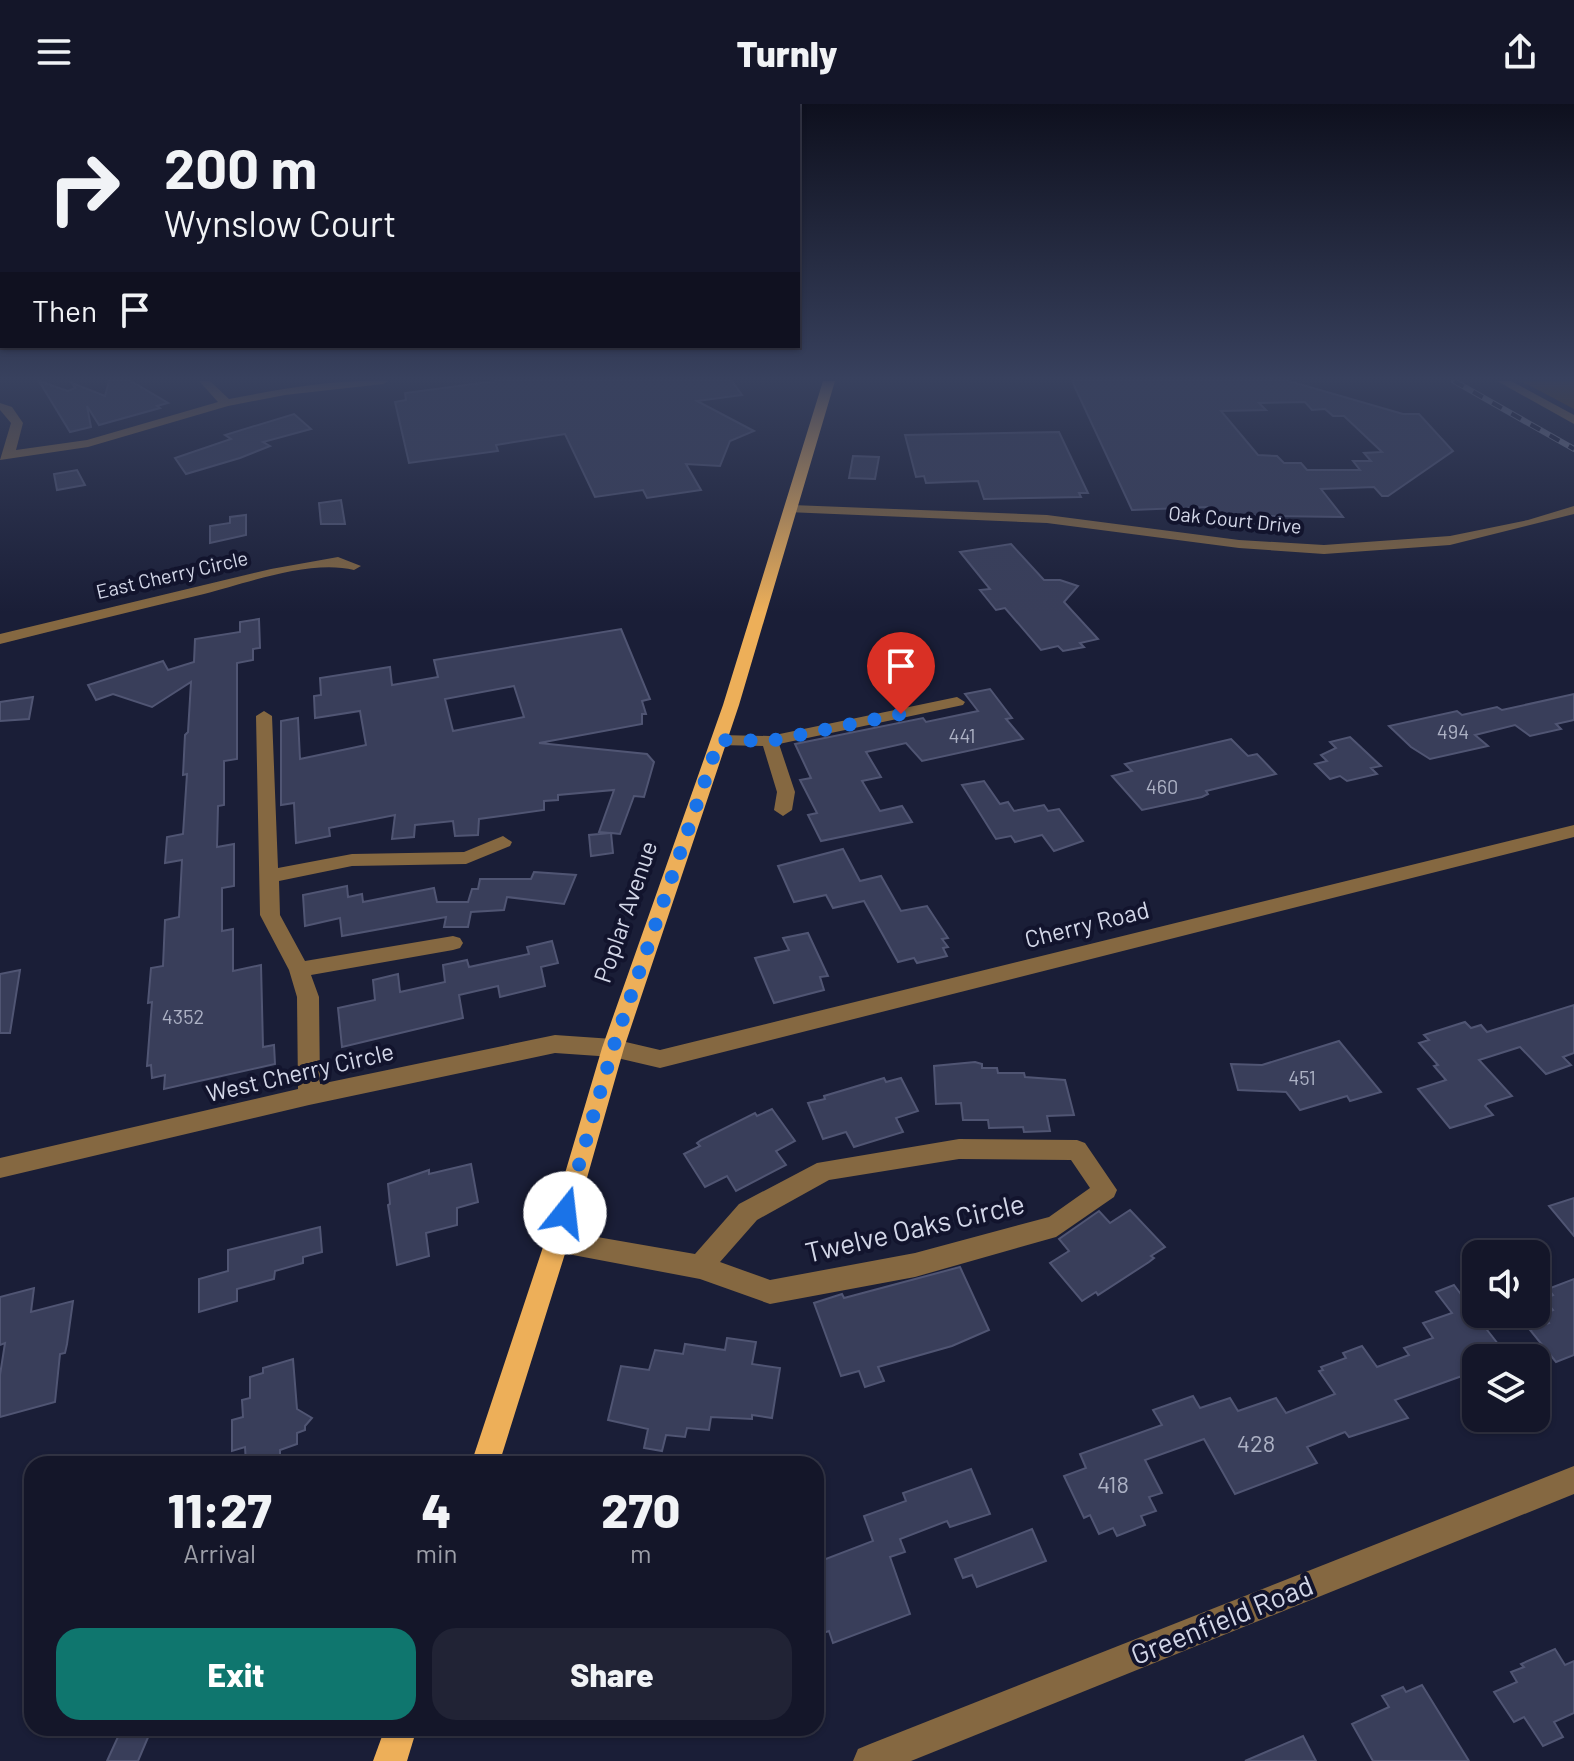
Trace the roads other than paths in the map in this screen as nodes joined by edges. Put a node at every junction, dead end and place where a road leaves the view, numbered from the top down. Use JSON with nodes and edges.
{"nodes":[{"id":1,"x":807,"y":458,"type":"edge"},
{"id":2,"x":792,"y":509,"type":"junction"},
{"id":3,"x":1574,"y":510,"type":"edge"},
{"id":4,"x":354,"y":566,"type":"dead end"},
{"id":5,"x":0,"y":639,"type":"edge"},
{"id":6,"x":957,"y":702,"type":"dead end"},
{"id":7,"x":264,"y":716,"type":"dead end"},
{"id":8,"x":719,"y":740,"type":"junction"},
{"id":9,"x":770,"y":741,"type":"junction"},
{"id":10,"x":783,"y":810,"type":"dead end"},
{"id":11,"x":1574,"y":831,"type":"edge"},
{"id":12,"x":503,"y":842,"type":"dead end"},
{"id":13,"x":269,"y":876,"type":"junction"},
{"id":14,"x":453,"y":943,"type":"dead end"},
{"id":15,"x":299,"y":970,"type":"junction"},
{"id":16,"x":613,"y":1048,"type":"junction"},
{"id":17,"x":309,"y":1096,"type":"junction"},
{"id":18,"x":0,"y":1168,"type":"edge"},
{"id":19,"x":557,"y":1241,"type":"junction"},
{"id":20,"x":700,"y":1267,"type":"junction"},
{"id":21,"x":488,"y":1456,"type":"edge"},
{"id":22,"x":1574,"y":1480,"type":"edge"},
{"id":23,"x":398,"y":1736,"type":"edge"},
{"id":24,"x":390,"y":1761,"type":"edge"},
{"id":25,"x":870,"y":1761,"type":"edge"}],
"edges":[{"from":1,"to":2,"type":"main road","name":"Poplar Avenue"},
{"from":2,"to":3,"type":"street","name":"Oak Court Drive"},
{"from":2,"to":8,"type":"main road","name":"Poplar Avenue"},
{"from":4,"to":5,"type":"street","name":"East Cherry Circle"},
{"from":6,"to":9,"type":"street"},
{"from":7,"to":13,"type":"street"},
{"from":8,"to":9,"type":"street"},
{"from":8,"to":16,"type":"main road","name":"Poplar Avenue"},
{"from":9,"to":10,"type":"street"},
{"from":11,"to":16,"type":"street","name":"Cherry Road"},
{"from":12,"to":13,"type":"street"},
{"from":13,"to":15,"type":"street"},
{"from":14,"to":15,"type":"street"},
{"from":15,"to":17,"type":"street"},
{"from":16,"to":17,"type":"street","name":"West Cherry Circle"},
{"from":16,"to":19,"type":"main road","name":"Poplar Avenue"},
{"from":17,"to":18,"type":"street","name":"West Cherry Circle"},
{"from":19,"to":20,"type":"street","name":"Twelve Oaks Circle"},
{"from":19,"to":21,"type":"main road","name":"Poplar Avenue"},
{"from":20,"to":20,"type":"street","name":"Twelve Oaks Circle"},
{"from":22,"to":25,"type":"street","name":"Greenfield Road"},
{"from":23,"to":24,"type":"main road"}]}
